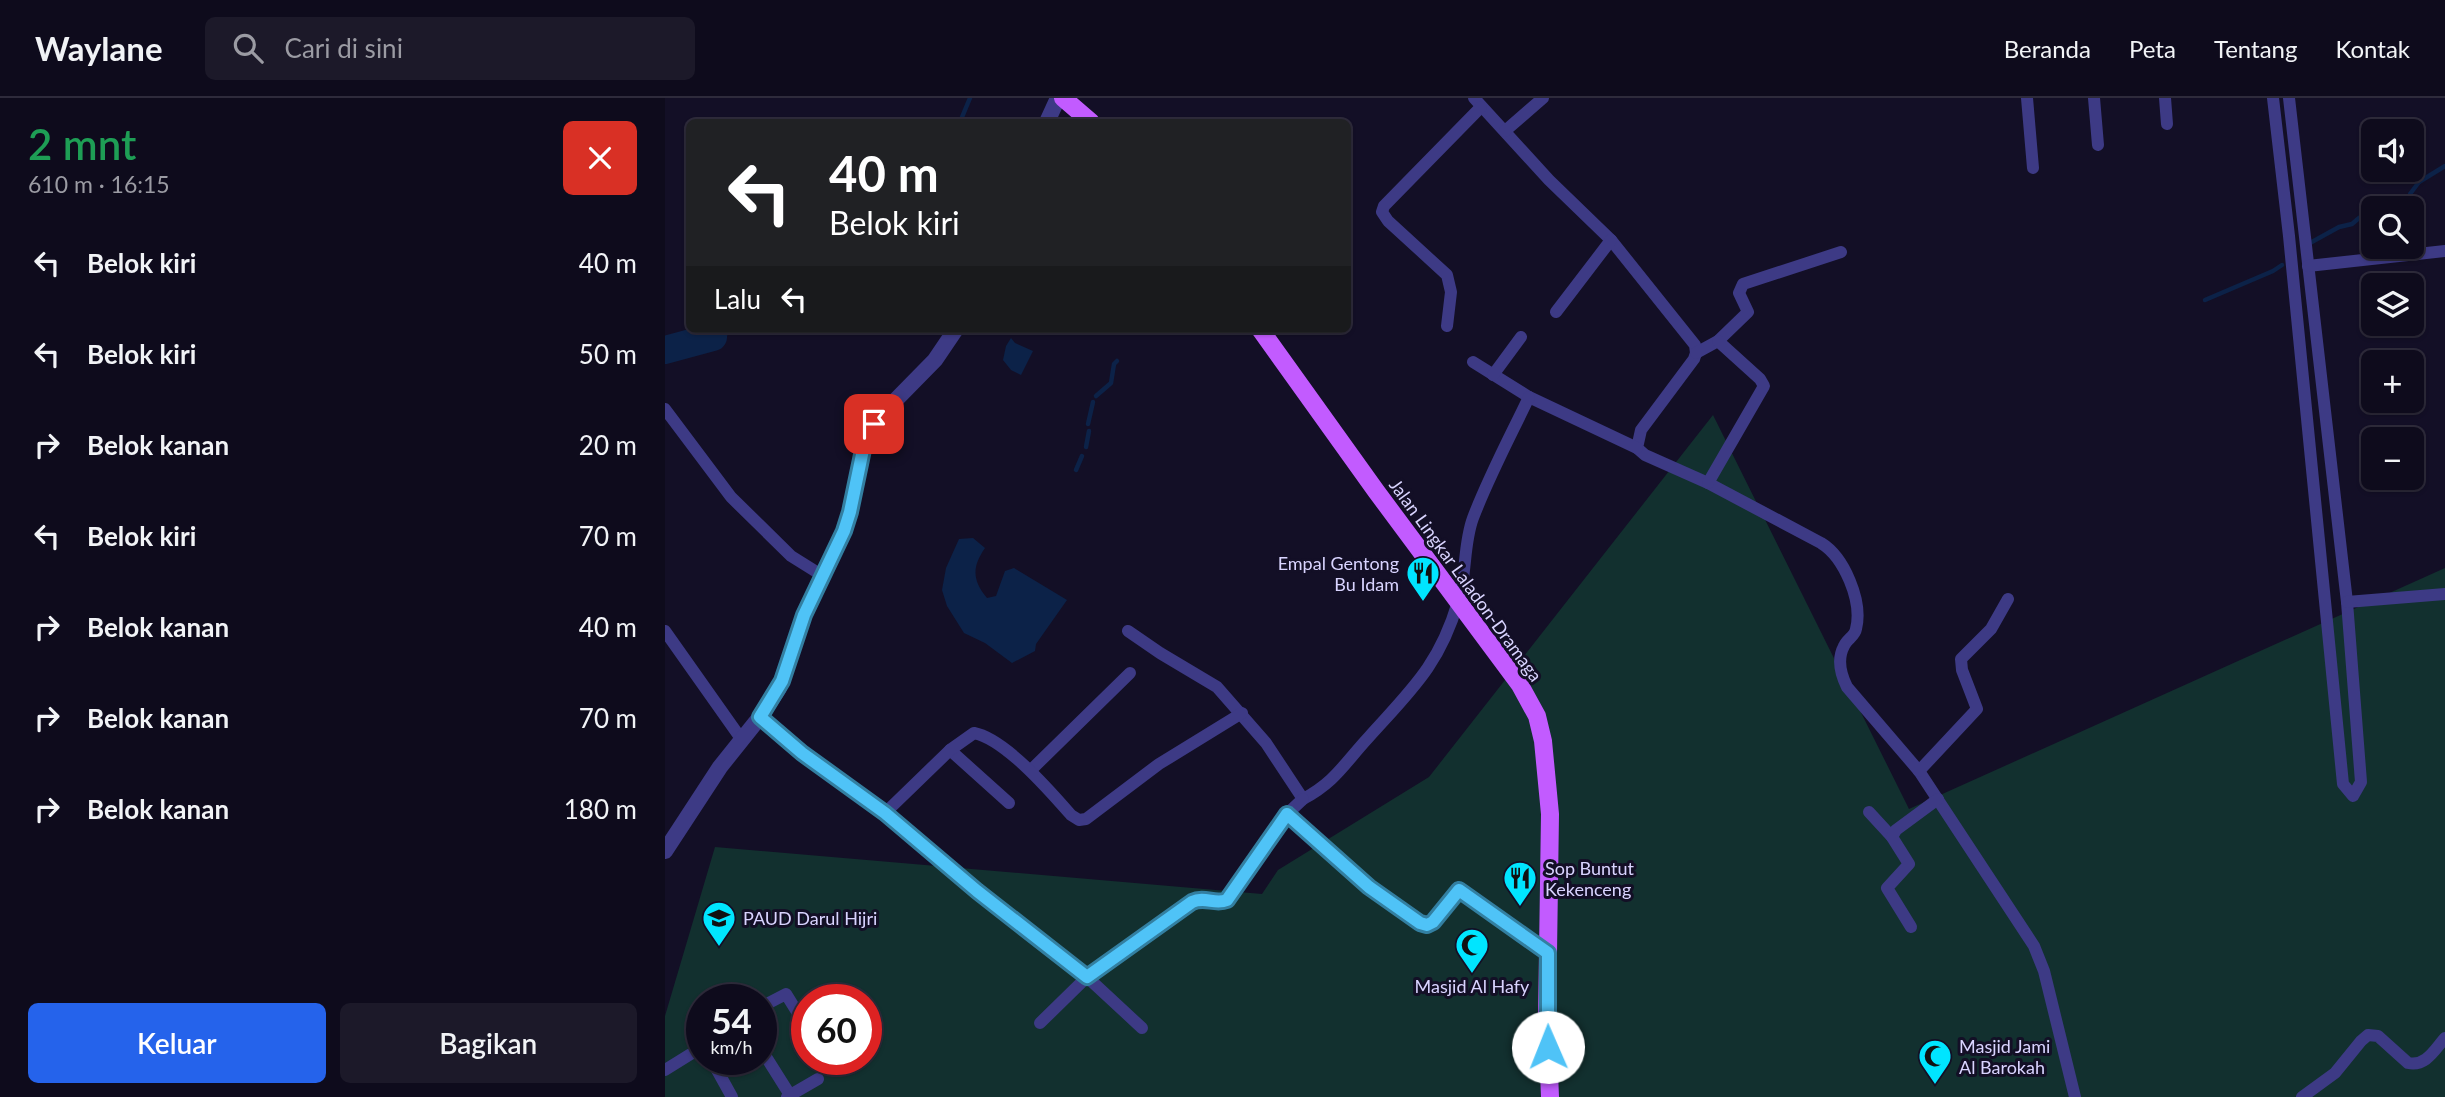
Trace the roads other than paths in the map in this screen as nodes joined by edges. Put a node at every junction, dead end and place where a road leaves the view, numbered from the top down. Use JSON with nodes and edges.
{"nodes":[{"id":1,"x":1061,"y":98,"type":"edge"},
{"id":2,"x":1543,"y":98,"type":"edge"},
{"id":3,"x":2027,"y":98,"type":"edge"},
{"id":4,"x":2094,"y":98,"type":"edge"},
{"id":5,"x":2165,"y":98,"type":"edge"},
{"id":6,"x":2273,"y":98,"type":"edge"},
{"id":7,"x":2289,"y":98,"type":"edge"},
{"id":8,"x":1478,"y":102,"type":"edge"},
{"id":9,"x":1049,"y":119,"type":"edge"},
{"id":10,"x":1087,"y":119,"type":"edge"},
{"id":11,"x":2167,"y":124,"type":"dead end"},
{"id":12,"x":1505,"y":131,"type":"junction"},
{"id":13,"x":2098,"y":145,"type":"dead end"},
{"id":14,"x":2033,"y":168,"type":"dead end"},
{"id":15,"x":1611,"y":240,"type":"junction"},
{"id":16,"x":2445,"y":251,"type":"edge"},
{"id":17,"x":1840,"y":252,"type":"dead end"},
{"id":18,"x":2308,"y":266,"type":"junction"},
{"id":19,"x":1556,"y":312,"type":"dead end"},
{"id":20,"x":1447,"y":326,"type":"dead end"},
{"id":21,"x":953,"y":333,"type":"edge"},
{"id":22,"x":1263,"y":333,"type":"edge"},
{"id":23,"x":1521,"y":337,"type":"dead end"},
{"id":24,"x":1718,"y":341,"type":"junction"},
{"id":25,"x":1696,"y":353,"type":"junction"},
{"id":26,"x":1473,"y":362,"type":"dead end"},
{"id":27,"x":1493,"y":375,"type":"junction"},
{"id":28,"x":1529,"y":397,"type":"junction"},
{"id":29,"x":665,"y":409,"type":"edge"},
{"id":30,"x":1637,"y":447,"type":"junction"},
{"id":31,"x":1708,"y":483,"type":"junction"},
{"id":32,"x":823,"y":576,"type":"junction"},
{"id":33,"x":2445,"y":594,"type":"edge"},
{"id":34,"x":2008,"y":598,"type":"dead end"},
{"id":35,"x":1459,"y":601,"type":"junction"},
{"id":36,"x":2347,"y":602,"type":"junction"},
{"id":37,"x":665,"y":631,"type":"edge"},
{"id":38,"x":1128,"y":631,"type":"dead end"},
{"id":39,"x":1130,"y":673,"type":"dead end"},
{"id":40,"x":1242,"y":713,"type":"junction"},
{"id":41,"x":760,"y":717,"type":"junction"},
{"id":42,"x":741,"y":740,"type":"junction"},
{"id":43,"x":950,"y":750,"type":"junction"},
{"id":44,"x":1031,"y":770,"type":"junction"},
{"id":45,"x":1919,"y":771,"type":"junction"},
{"id":46,"x":1303,"y":799,"type":"junction"},
{"id":47,"x":1938,"y":799,"type":"junction"},
{"id":48,"x":1009,"y":803,"type":"dead end"},
{"id":49,"x":1869,"y":812,"type":"dead end"},
{"id":50,"x":885,"y":813,"type":"junction"},
{"id":51,"x":1287,"y":814,"type":"junction"},
{"id":52,"x":1892,"y":837,"type":"junction"},
{"id":53,"x":665,"y":851,"type":"edge"},
{"id":54,"x":1911,"y":927,"type":"dead end"},
{"id":55,"x":1548,"y":953,"type":"junction"},
{"id":56,"x":1087,"y":977,"type":"junction"},
{"id":57,"x":777,"y":999,"type":"edge"},
{"id":58,"x":791,"y":1002,"type":"edge"},
{"id":59,"x":1040,"y":1023,"type":"dead end"},
{"id":60,"x":1142,"y":1028,"type":"dead end"},
{"id":61,"x":2445,"y":1038,"type":"edge"},
{"id":62,"x":686,"y":1057,"type":"edge"},
{"id":63,"x":665,"y":1070,"type":"edge"},
{"id":64,"x":720,"y":1075,"type":"edge"},
{"id":65,"x":776,"y":1075,"type":"edge"},
{"id":66,"x":818,"y":1079,"type":"dead end"},
{"id":67,"x":788,"y":1096,"type":"edge"},
{"id":68,"x":732,"y":1097,"type":"edge"},
{"id":69,"x":1550,"y":1097,"type":"edge"},
{"id":70,"x":2075,"y":1097,"type":"edge"},
{"id":71,"x":2302,"y":1097,"type":"edge"}],
"edges":[{"from":1,"to":9,"type":"street"},
{"from":1,"to":10,"type":"main road"},
{"from":2,"to":12,"type":"street"},
{"from":3,"to":14,"type":"street"},
{"from":4,"to":13,"type":"street"},
{"from":5,"to":11,"type":"street"},
{"from":6,"to":36,"type":"street"},
{"from":7,"to":18,"type":"street"},
{"from":8,"to":12,"type":"street"},
{"from":8,"to":20,"type":"street"},
{"from":12,"to":15,"type":"street"},
{"from":15,"to":19,"type":"street"},
{"from":15,"to":25,"type":"street"},
{"from":16,"to":18,"type":"street"},
{"from":17,"to":24,"type":"street"},
{"from":18,"to":36,"type":"street"},
{"from":21,"to":32,"type":"street"},
{"from":22,"to":35,"type":"main road","name":"Jalan Lingkar Laladon-Dramaga"},
{"from":23,"to":27,"type":"street"},
{"from":24,"to":25,"type":"street"},
{"from":24,"to":31,"type":"street"},
{"from":25,"to":30,"type":"street"},
{"from":26,"to":27,"type":"street"},
{"from":27,"to":28,"type":"street"},
{"from":28,"to":30,"type":"street"},
{"from":28,"to":35,"type":"street"},
{"from":29,"to":32,"type":"street"},
{"from":30,"to":31,"type":"street"},
{"from":31,"to":45,"type":"street"},
{"from":32,"to":41,"type":"street"},
{"from":33,"to":36,"type":"street"},
{"from":34,"to":45,"type":"street"},
{"from":35,"to":46,"type":"street"},
{"from":35,"to":55,"type":"main road","name":"Jalan Lingkar Laladon-Dramaga"},
{"from":37,"to":42,"type":"street"},
{"from":38,"to":40,"type":"street"},
{"from":39,"to":44,"type":"street"},
{"from":40,"to":44,"type":"street"},
{"from":40,"to":46,"type":"street"},
{"from":41,"to":42,"type":"street"},
{"from":41,"to":50,"type":"street"},
{"from":42,"to":53,"type":"street"},
{"from":43,"to":44,"type":"street"},
{"from":43,"to":48,"type":"street"},
{"from":43,"to":50,"type":"street"},
{"from":45,"to":47,"type":"street"},
{"from":46,"to":51,"type":"street"},
{"from":47,"to":52,"type":"street"},
{"from":47,"to":70,"type":"street"},
{"from":49,"to":52,"type":"street"},
{"from":50,"to":56,"type":"street"},
{"from":51,"to":55,"type":"street"},
{"from":51,"to":56,"type":"street"},
{"from":52,"to":54,"type":"street"},
{"from":55,"to":69,"type":"main road","name":"Jalan Lingkar Laladon-Dramaga"},
{"from":56,"to":59,"type":"street"},
{"from":56,"to":60,"type":"street"},
{"from":57,"to":58,"type":"street"},
{"from":61,"to":71,"type":"street"},
{"from":62,"to":63,"type":"street"},
{"from":64,"to":68,"type":"street"},
{"from":65,"to":67,"type":"street"},
{"from":66,"to":67,"type":"street"}]}
